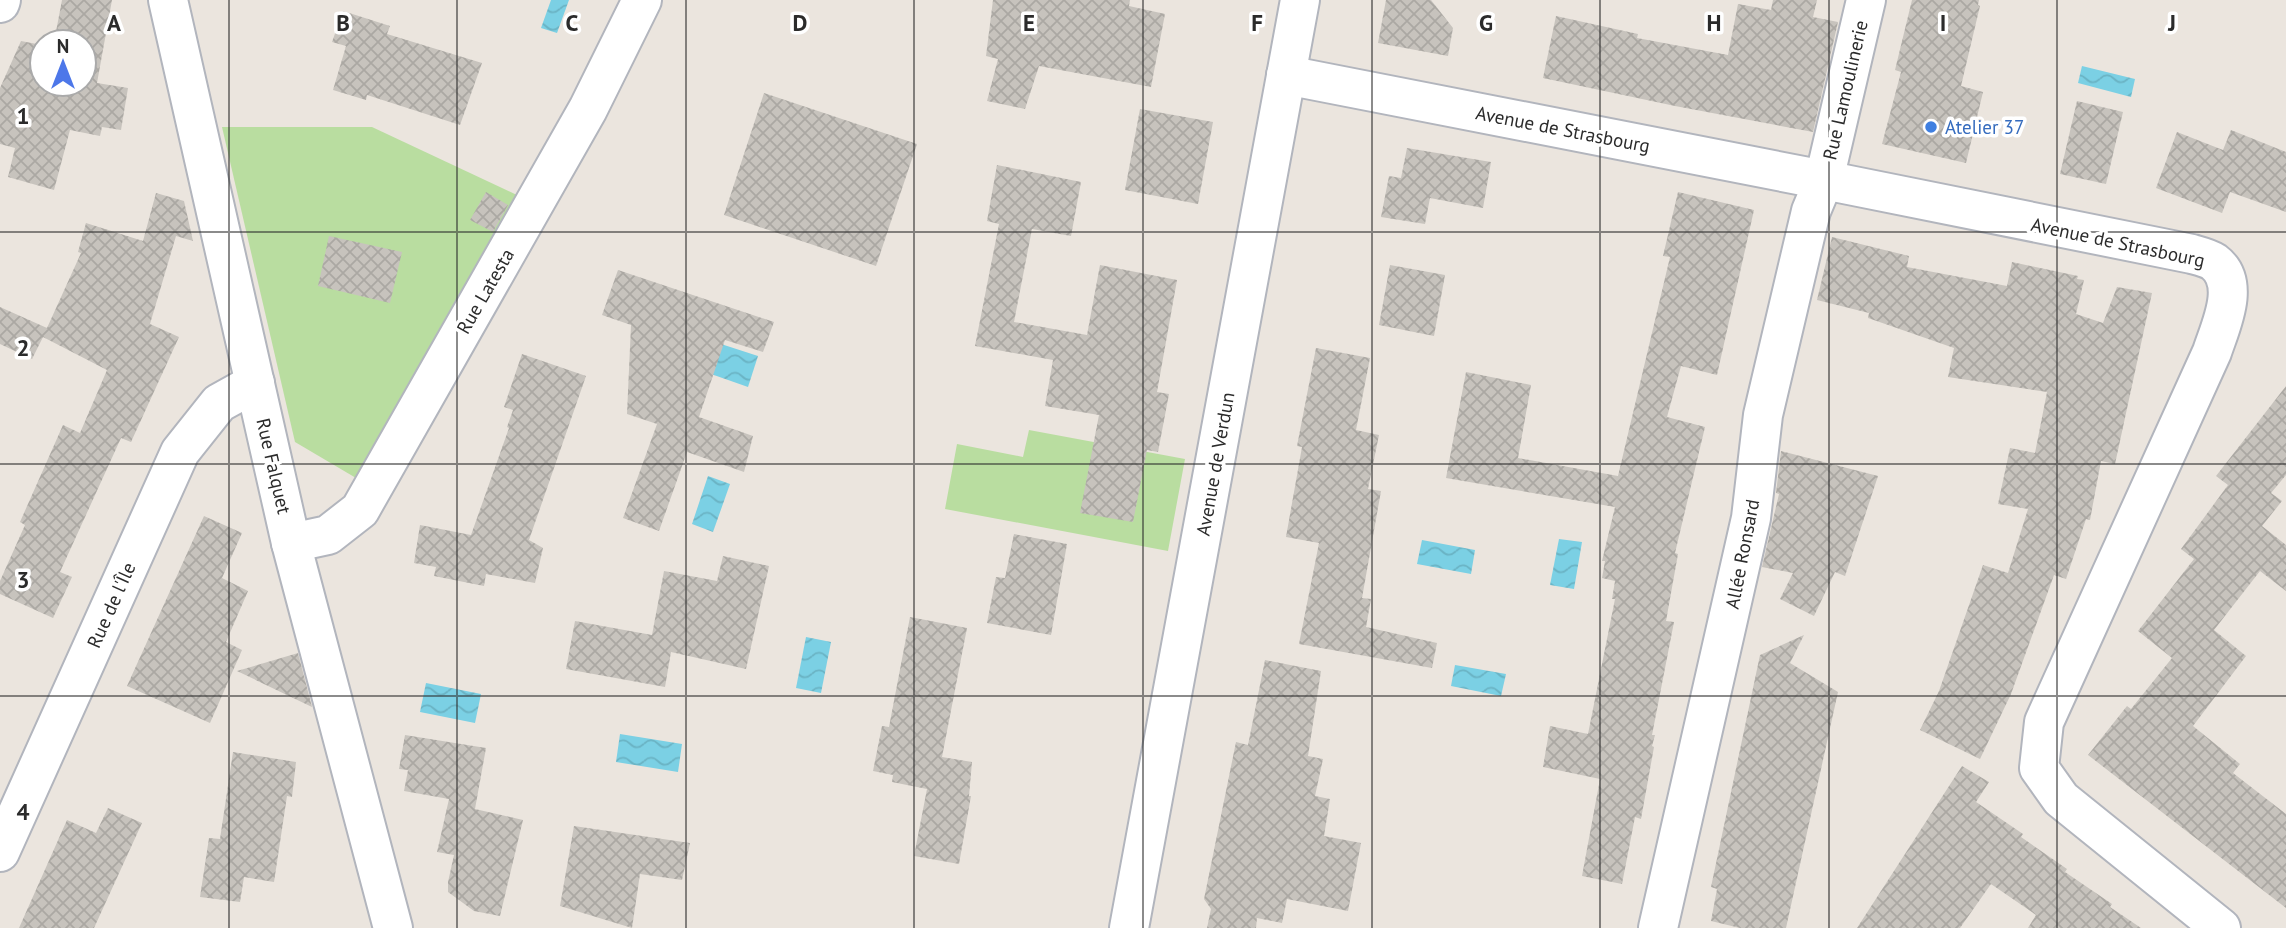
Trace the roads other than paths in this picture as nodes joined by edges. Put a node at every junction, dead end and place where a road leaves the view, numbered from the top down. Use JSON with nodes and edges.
{"nodes":[{"id":1,"x":168,"y":0,"type":"edge"},
{"id":2,"x":642,"y":0,"type":"edge"},
{"id":3,"x":1300,"y":0,"type":"edge"},
{"id":4,"x":1866,"y":0,"type":"edge"},
{"id":5,"x":1286,"y":75,"type":"junction"},
{"id":6,"x":1824,"y":180,"type":"junction"},
{"id":7,"x":255,"y":383,"type":"junction"},
{"id":8,"x":291,"y":543,"type":"junction"},
{"id":9,"x":0,"y":852,"type":"edge"},
{"id":10,"x":393,"y":928,"type":"edge"},
{"id":11,"x":1129,"y":928,"type":"edge"},
{"id":12,"x":1658,"y":928,"type":"edge"},
{"id":13,"x":2221,"y":928,"type":"edge"}],
"edges":[{"from":1,"to":7,"type":"street","name":"Rue Falquet"},
{"from":2,"to":8,"type":"street","name":"Rue Latesta"},
{"from":3,"to":5,"type":"street","name":"Avenue de Verdun"},
{"from":4,"to":6,"type":"street","name":"Rue Lamoulinerie"},
{"from":5,"to":6,"type":"street","name":"Avenue de Strasbourg"},
{"from":5,"to":11,"type":"street","name":"Avenue de Verdun"},
{"from":6,"to":12,"type":"street","name":"Allée Ronsard"},
{"from":6,"to":13,"type":"street","name":"Avenue de Strasbourg"},
{"from":7,"to":8,"type":"street","name":"Rue Falquet"},
{"from":7,"to":9,"type":"street","name":"Rue de l'Île"},
{"from":8,"to":10,"type":"street","name":"Rue Falquet"}]}
